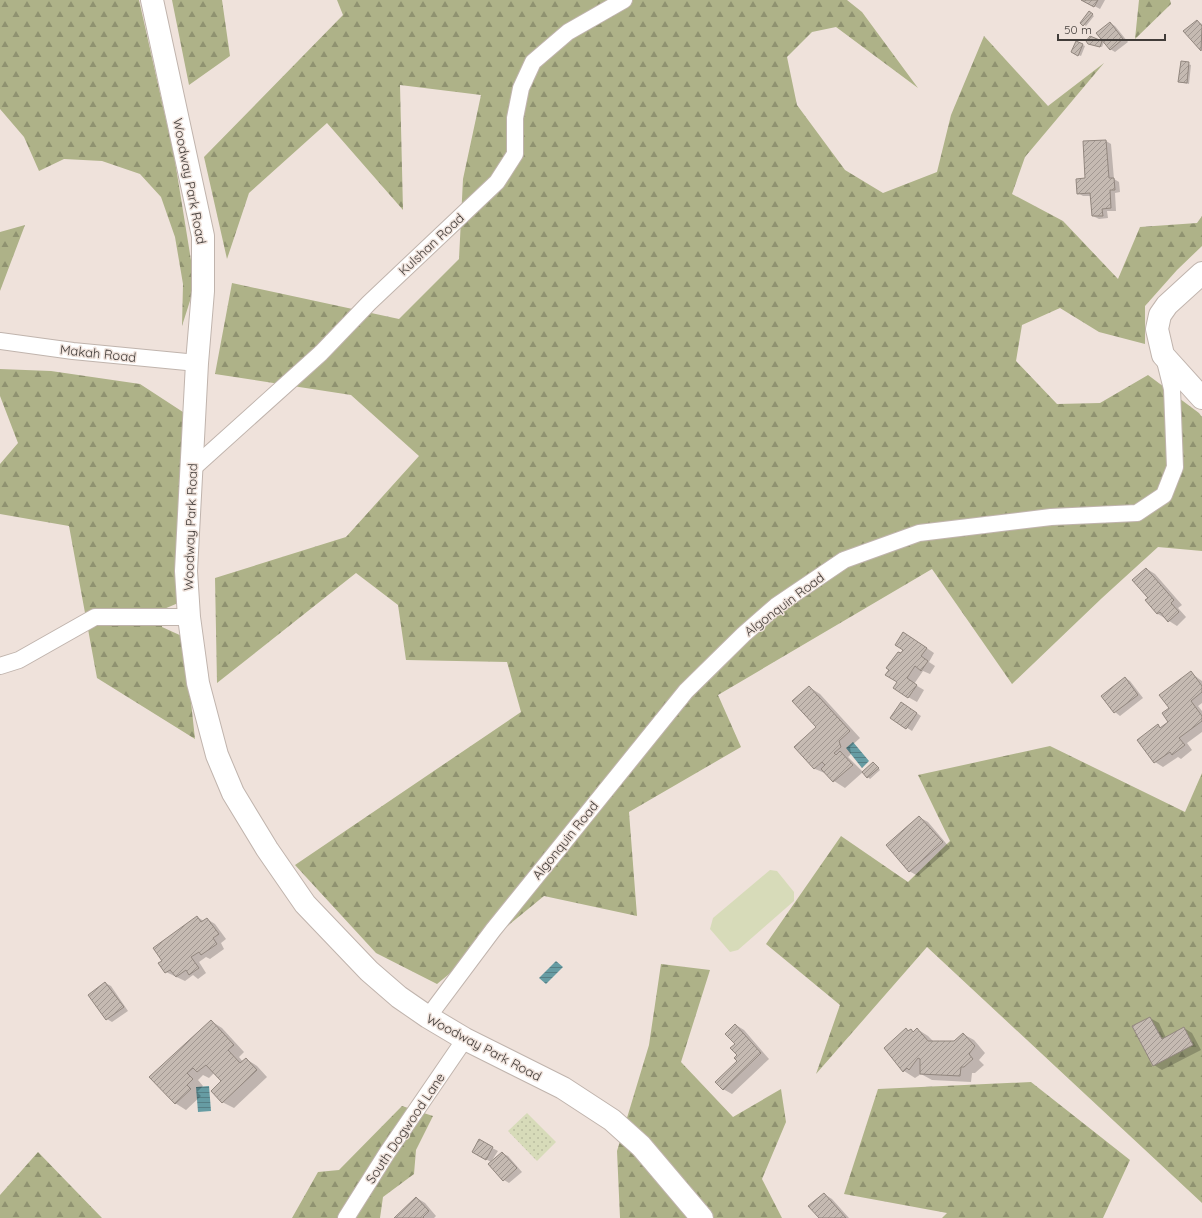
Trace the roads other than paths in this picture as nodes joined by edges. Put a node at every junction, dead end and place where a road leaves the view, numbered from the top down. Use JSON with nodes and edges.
{"nodes":[{"id":1,"x":152,"y":0,"type":"edge"},
{"id":2,"x":624,"y":0,"type":"edge"},
{"id":3,"x":1202,"y":273,"type":"edge"},
{"id":4,"x":0,"y":341,"type":"edge"},
{"id":5,"x":1163,"y":355,"type":"junction"},
{"id":6,"x":197,"y":363,"type":"junction"},
{"id":7,"x":1202,"y":398,"type":"edge"},
{"id":8,"x":191,"y":470,"type":"junction"},
{"id":9,"x":189,"y":617,"type":"junction"},
{"id":10,"x":0,"y":666,"type":"edge"},
{"id":11,"x":428,"y":1017,"type":"junction"},
{"id":12,"x":465,"y":1039,"type":"junction"},
{"id":13,"x":346,"y":1218,"type":"edge"},
{"id":14,"x":702,"y":1218,"type":"edge"}],
"edges":[{"from":1,"to":6,"type":"street","name":"Woodway Park Road"},
{"from":2,"to":8,"type":"street","name":"Kulshan Road"},
{"from":3,"to":5,"type":"street"},
{"from":4,"to":6,"type":"street","name":"Makah Road"},
{"from":5,"to":7,"type":"street"},
{"from":5,"to":11,"type":"street","name":"Algonquin Road"},
{"from":6,"to":8,"type":"street","name":"Woodway Park Road"},
{"from":8,"to":9,"type":"street","name":"Woodway Park Road"},
{"from":9,"to":10,"type":"street"},
{"from":9,"to":11,"type":"street","name":"Woodway Park Road"},
{"from":11,"to":12,"type":"street","name":"Woodway Park Road"},
{"from":12,"to":13,"type":"street","name":"South Dogwood Lane"},
{"from":12,"to":14,"type":"street","name":"Woodway Park Road"}]}
